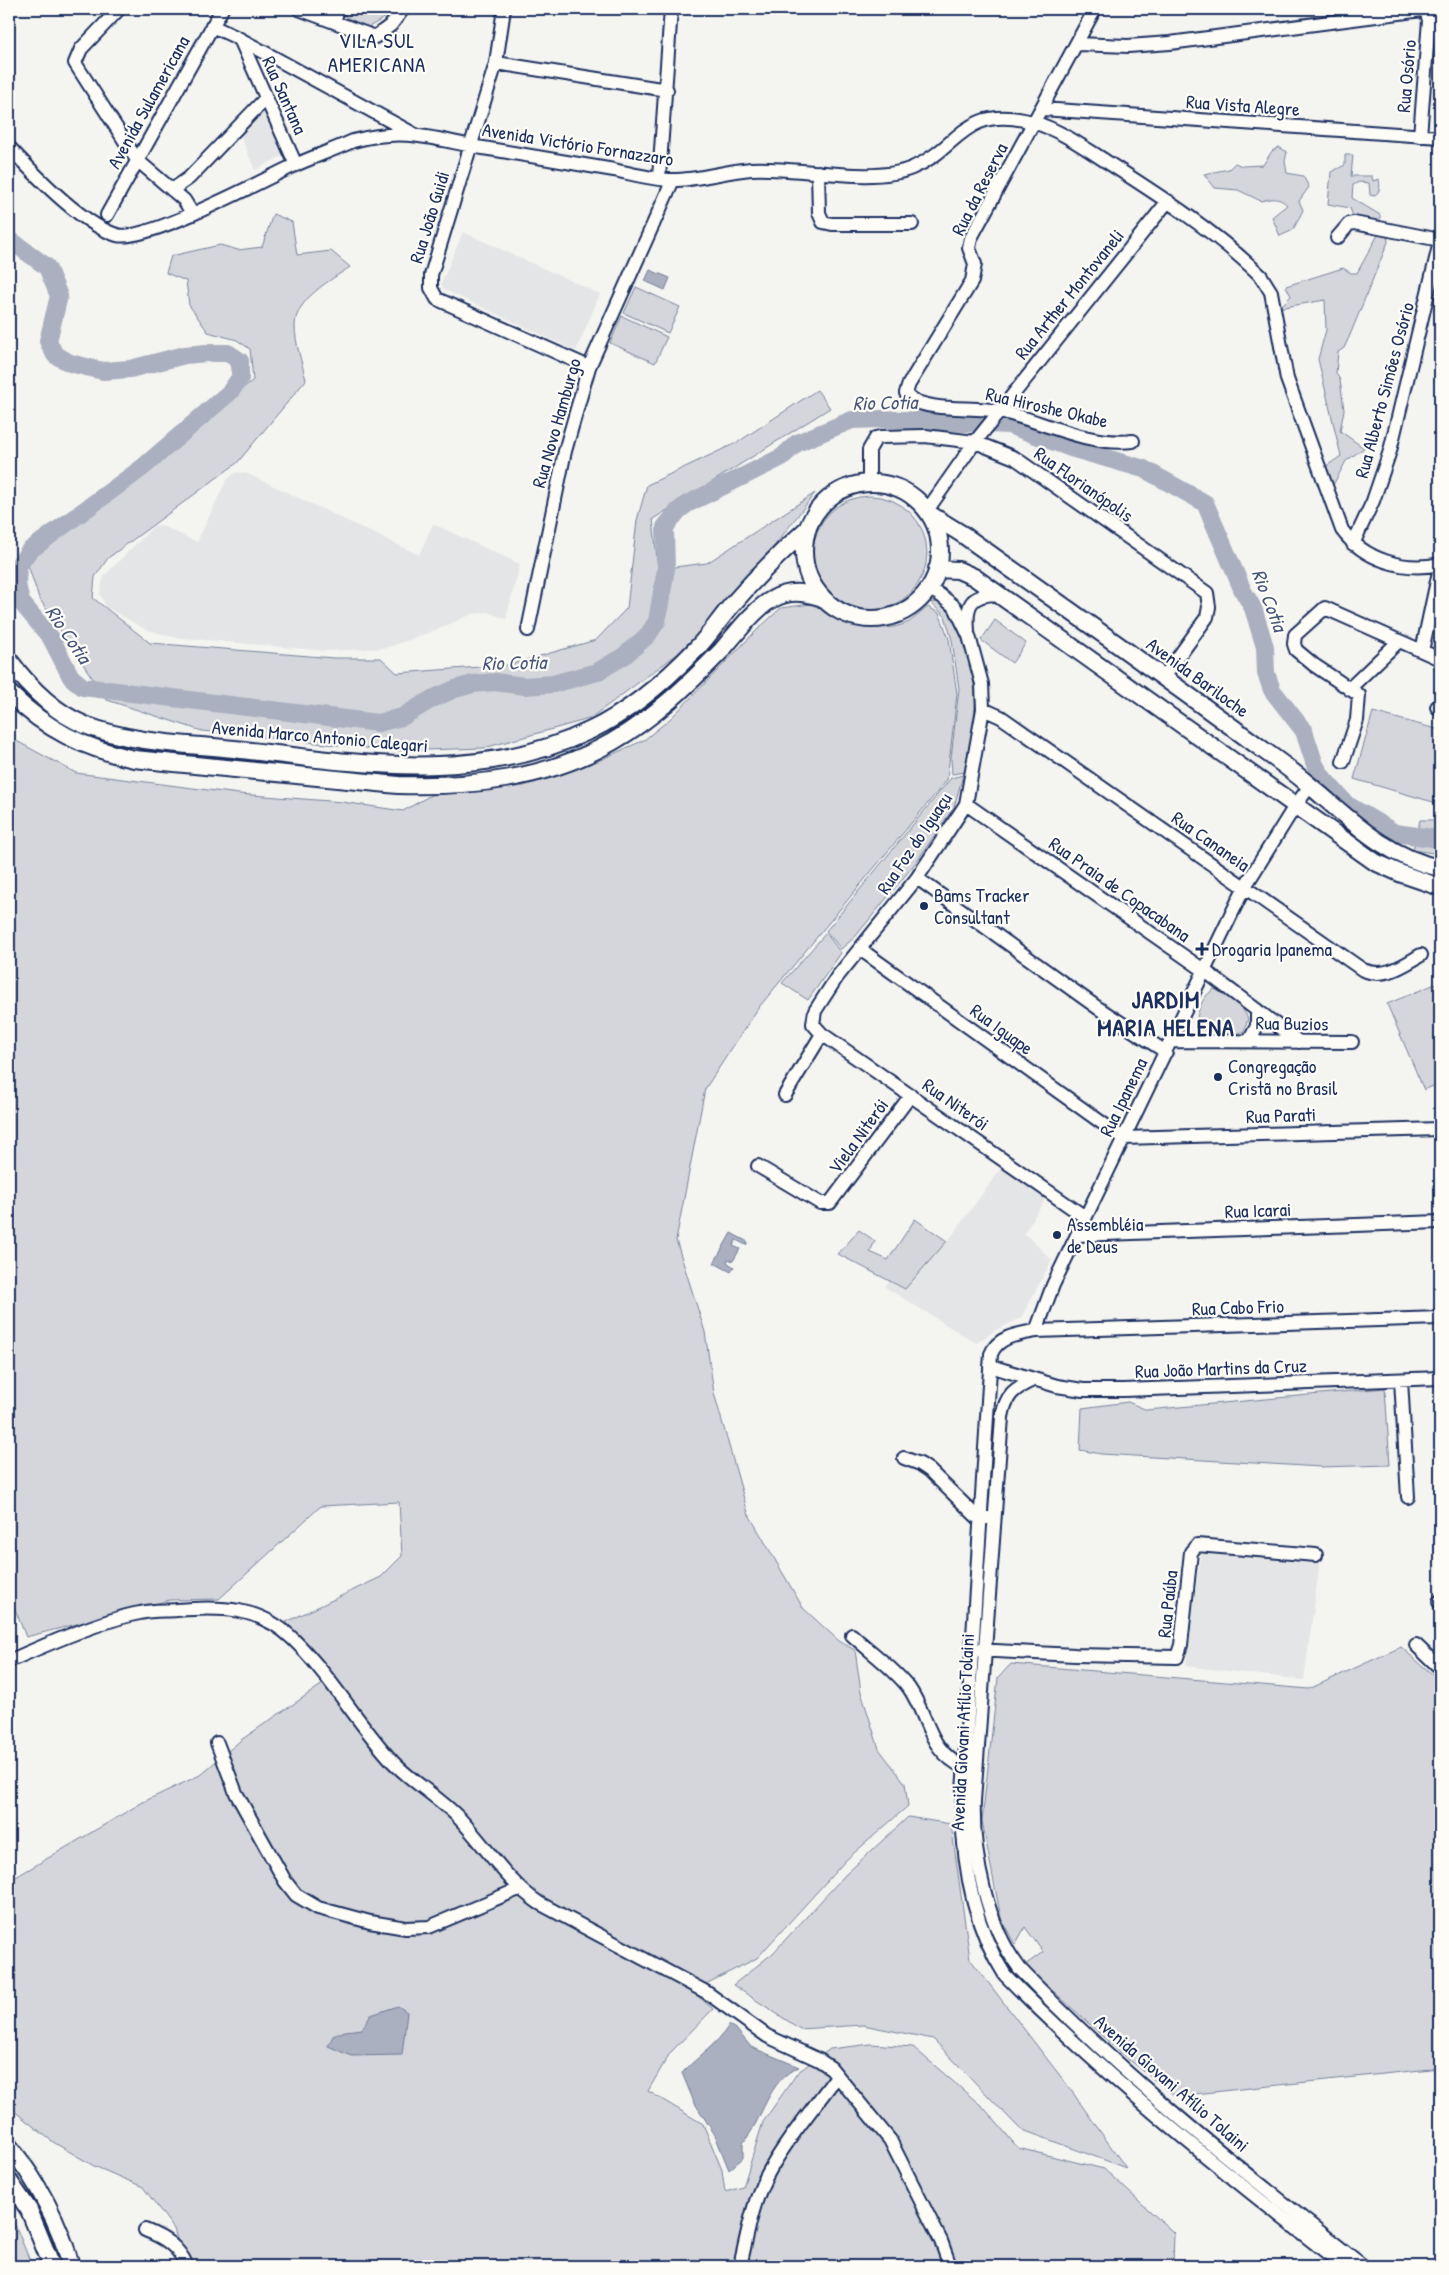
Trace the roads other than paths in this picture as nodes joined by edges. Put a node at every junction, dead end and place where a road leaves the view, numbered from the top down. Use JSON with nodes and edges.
{"nodes":[{"id":1,"x":119,"y":9,"type":"edge"},
{"id":2,"x":222,"y":9,"type":"edge"},
{"id":3,"x":299,"y":9,"type":"edge"},
{"id":4,"x":338,"y":9,"type":"edge"},
{"id":5,"x":403,"y":9,"type":"edge"},
{"id":6,"x":504,"y":9,"type":"edge"},
{"id":7,"x":671,"y":9,"type":"edge"},
{"id":8,"x":1095,"y":9,"type":"edge"},
{"id":9,"x":334,"y":22,"type":"junction"},
{"id":10,"x":212,"y":26,"type":"junction"},
{"id":11,"x":240,"y":39,"type":"junction"},
{"id":12,"x":1077,"y":44,"type":"junction"},
{"id":13,"x":496,"y":63,"type":"junction"},
{"id":14,"x":667,"y":90,"type":"junction"},
{"id":15,"x":266,"y":98,"type":"junction"},
{"id":16,"x":1042,"y":109,"type":"junction"},
{"id":17,"x":1034,"y":122,"type":"junction"},
{"id":18,"x":415,"y":134,"type":"junction"},
{"id":19,"x":1420,"y":136,"type":"junction"},
{"id":20,"x":1440,"y":137,"type":"edge"},
{"id":21,"x":471,"y":146,"type":"junction"},
{"id":22,"x":9,"y":147,"type":"edge"},
{"id":23,"x":137,"y":160,"type":"junction"},
{"id":24,"x":296,"y":165,"type":"junction"},
{"id":25,"x":818,"y":172,"type":"junction"},
{"id":26,"x":659,"y":178,"type":"junction"},
{"id":27,"x":673,"y":180,"type":"junction"},
{"id":28,"x":172,"y":190,"type":"junction"},
{"id":29,"x":1168,"y":201,"type":"junction"},
{"id":30,"x":192,"y":213,"type":"junction"},
{"id":31,"x":107,"y":215,"type":"dead end"},
{"id":32,"x":912,"y":224,"type":"dead end"},
{"id":33,"x":1337,"y":238,"type":"dead end"},
{"id":34,"x":1440,"y":241,"type":"edge"},
{"id":35,"x":589,"y":367,"type":"junction"},
{"id":36,"x":909,"y":384,"type":"joint"},
{"id":37,"x":998,"y":413,"type":"junction"},
{"id":38,"x":1132,"y":441,"type":"dead end"},
{"id":39,"x":975,"y":442,"type":"junction"},
{"id":40,"x":869,"y":483,"type":"junction"},
{"id":41,"x":929,"y":512,"type":"junction"},
{"id":42,"x":808,"y":528,"type":"junction"},
{"id":43,"x":1353,"y":544,"type":"junction"},
{"id":44,"x":1440,"y":566,"type":"edge"},
{"id":45,"x":937,"y":569,"type":"junction"},
{"id":46,"x":928,"y":588,"type":"junction"},
{"id":47,"x":996,"y":594,"type":"junction"},
{"id":48,"x":820,"y":597,"type":"junction"},
{"id":49,"x":528,"y":630,"type":"dead end"},
{"id":50,"x":969,"y":636,"type":"junction"},
{"id":51,"x":1399,"y":641,"type":"junction"},
{"id":52,"x":1422,"y":650,"type":"junction"},
{"id":53,"x":1440,"y":659,"type":"edge"},
{"id":54,"x":9,"y":660,"type":"edge"},
{"id":55,"x":1164,"y":677,"type":"junction"},
{"id":56,"x":1349,"y":689,"type":"junction"},
{"id":57,"x":9,"y":693,"type":"edge"},
{"id":58,"x":984,"y":709,"type":"junction"},
{"id":59,"x":1343,"y":762,"type":"dead end"},
{"id":60,"x":1310,"y":786,"type":"junction"},
{"id":61,"x":966,"y":804,"type":"junction"},
{"id":62,"x":1295,"y":806,"type":"junction"},
{"id":63,"x":1440,"y":868,"type":"edge"},
{"id":64,"x":917,"y":878,"type":"junction"},
{"id":65,"x":1440,"y":887,"type":"edge"},
{"id":66,"x":1244,"y":888,"type":"junction"},
{"id":67,"x":860,"y":949,"type":"junction"},
{"id":68,"x":1421,"y":955,"type":"dead end"},
{"id":69,"x":1206,"y":971,"type":"junction"},
{"id":70,"x":1257,"y":1010,"type":"junction"},
{"id":71,"x":813,"y":1018,"type":"joint"},
{"id":72,"x":822,"y":1034,"type":"junction"},
{"id":73,"x":1172,"y":1041,"type":"junction"},
{"id":74,"x":1249,"y":1041,"type":"junction"},
{"id":75,"x":1299,"y":1042,"type":"junction"},
{"id":76,"x":1352,"y":1042,"type":"dead end"},
{"id":77,"x":1166,"y":1052,"type":"junction"},
{"id":78,"x":785,"y":1094,"type":"dead end"},
{"id":79,"x":911,"y":1095,"type":"junction"},
{"id":80,"x":1440,"y":1129,"type":"edge"},
{"id":81,"x":1123,"y":1138,"type":"junction"},
{"id":82,"x":758,"y":1166,"type":"dead end"},
{"id":83,"x":1085,"y":1217,"type":"junction"},
{"id":84,"x":1440,"y":1222,"type":"edge"},
{"id":85,"x":1077,"y":1234,"type":"junction"},
{"id":86,"x":1440,"y":1318,"type":"edge"},
{"id":87,"x":1036,"y":1331,"type":"junction"},
{"id":88,"x":990,"y":1360,"type":"junction"},
{"id":89,"x":1440,"y":1378,"type":"edge"},
{"id":90,"x":1033,"y":1380,"type":"junction"},
{"id":91,"x":1401,"y":1380,"type":"junction"},
{"id":92,"x":904,"y":1458,"type":"dead end"},
{"id":93,"x":1408,"y":1497,"type":"dead end"},
{"id":94,"x":988,"y":1518,"type":"junction"},
{"id":95,"x":1316,"y":1555,"type":"dead end"},
{"id":96,"x":852,"y":1635,"type":"dead end"},
{"id":97,"x":1416,"y":1645,"type":"dead end"},
{"id":98,"x":972,"y":1649,"type":"junction"},
{"id":99,"x":986,"y":1650,"type":"junction"},
{"id":100,"x":9,"y":1661,"type":"edge"},
{"id":101,"x":1440,"y":1668,"type":"edge"},
{"id":102,"x":217,"y":1743,"type":"dead end"},
{"id":103,"x":965,"y":1768,"type":"junction"},
{"id":104,"x":519,"y":1889,"type":"junction"},
{"id":105,"x":837,"y":2076,"type":"junction"},
{"id":106,"x":9,"y":2146,"type":"edge"},
{"id":107,"x":9,"y":2181,"type":"edge"},
{"id":108,"x":145,"y":2230,"type":"dead end"},
{"id":109,"x":52,"y":2266,"type":"edge"},
{"id":110,"x":71,"y":2266,"type":"edge"},
{"id":111,"x":188,"y":2266,"type":"edge"},
{"id":112,"x":740,"y":2266,"type":"edge"},
{"id":113,"x":950,"y":2266,"type":"edge"},
{"id":114,"x":1344,"y":2266,"type":"edge"},
{"id":115,"x":1363,"y":2266,"type":"edge"}],
"edges":[{"from":1,"to":23,"type":"street"},
{"from":2,"to":10,"type":"street","name":"Avenida Sulamericana"},
{"from":3,"to":9,"type":"street"},
{"from":4,"to":9,"type":"street"},
{"from":5,"to":9,"type":"street"},
{"from":6,"to":13,"type":"street","name":"Rua João Guidi"},
{"from":7,"to":14,"type":"street"},
{"from":8,"to":12,"type":"street","name":"Rua da Reserva"},
{"from":10,"to":11,"type":"street"},
{"from":10,"to":23,"type":"street","name":"Avenida Sulamericana"},
{"from":11,"to":15,"type":"street","name":"Rua Santana"},
{"from":11,"to":18,"type":"street"},
{"from":12,"to":16,"type":"street","name":"Rua da Reserva"},
{"from":12,"to":19,"type":"street","name":"Rua Osório"},
{"from":13,"to":14,"type":"street"},
{"from":13,"to":21,"type":"street","name":"Rua João Guidi"},
{"from":14,"to":26,"type":"street"},
{"from":15,"to":24,"type":"street","name":"Rua Santana"},
{"from":15,"to":28,"type":"street"},
{"from":16,"to":17,"type":"street","name":"Rua da Reserva"},
{"from":16,"to":19,"type":"street","name":"Rua Vista Alegre"},
{"from":17,"to":25,"type":"street","name":"Avenida Victório Fornazzaro"},
{"from":17,"to":29,"type":"street","name":"Avenida Victório Fornazzaro"},
{"from":17,"to":36,"type":"street","name":"Rua da Reserva"},
{"from":18,"to":21,"type":"street","name":"Avenida Victório Fornazzaro"},
{"from":18,"to":24,"type":"street","name":"Avenida Victório Fornazzaro"},
{"from":19,"to":20,"type":"street","name":"Rua Vista Alegre"},
{"from":21,"to":26,"type":"street","name":"Avenida Victório Fornazzaro"},
{"from":21,"to":35,"type":"street","name":"Rua João Guidi"},
{"from":22,"to":30,"type":"street","name":"Avenida Victório Fornazzaro"},
{"from":23,"to":28,"type":"street"},
{"from":23,"to":31,"type":"street","name":"Avenida Sulamericana"},
{"from":24,"to":30,"type":"street","name":"Avenida Victório Fornazzaro"},
{"from":25,"to":27,"type":"street","name":"Avenida Victório Fornazzaro"},
{"from":25,"to":32,"type":"street"},
{"from":26,"to":27,"type":"street","name":"Avenida Victório Fornazzaro"},
{"from":27,"to":35,"type":"street","name":"Rua Novo Hamburgo"},
{"from":28,"to":30,"type":"street"},
{"from":29,"to":37,"type":"street","name":"Rua Arther Montovaneli"},
{"from":29,"to":43,"type":"street","name":"Avenida Victório Fornazzaro"},
{"from":33,"to":34,"type":"street"},
{"from":34,"to":43,"type":"street","name":"Rua Alberto Simões Osório"},
{"from":35,"to":49,"type":"street","name":"Rua Novo Hamburgo"},
{"from":36,"to":37,"type":"street","name":"Rua Hiroshe Okabe"},
{"from":37,"to":38,"type":"street","name":"Rua Hiroshe Okabe"},
{"from":37,"to":39,"type":"street","name":"Rua Arther Montovaneli"},
{"from":39,"to":40,"type":"street","name":"Rua Florianópolis"},
{"from":39,"to":41,"type":"street","name":"Rua Arther Montovaneli"},
{"from":39,"to":55,"type":"street","name":"Rua Florianópolis"},
{"from":40,"to":41,"type":"main road"},
{"from":40,"to":42,"type":"main road"},
{"from":41,"to":45,"type":"main road"},
{"from":41,"to":55,"type":"main road","name":"Avenida Bariloche"},
{"from":42,"to":48,"type":"main road"},
{"from":42,"to":54,"type":"main road","name":"Avenida Marco Antonio Calegari"},
{"from":43,"to":44,"type":"street","name":"Avenida Victório Fornazzaro"},
{"from":44,"to":52,"type":"street"},
{"from":45,"to":46,"type":"main road"},
{"from":45,"to":47,"type":"main road"},
{"from":46,"to":48,"type":"main road"},
{"from":46,"to":50,"type":"street","name":"Rua Foz do Iguaçu"},
{"from":47,"to":50,"type":"street","name":"Rua Foz do Iguaçu"},
{"from":47,"to":62,"type":"main road"},
{"from":48,"to":57,"type":"main road"},
{"from":50,"to":58,"type":"street","name":"Rua Foz do Iguaçu"},
{"from":51,"to":52,"type":"street"},
{"from":51,"to":56,"type":"street"},
{"from":51,"to":56,"type":"street"},
{"from":52,"to":53,"type":"street"},
{"from":55,"to":60,"type":"main road","name":"Avenida Bariloche"},
{"from":56,"to":59,"type":"street"},
{"from":58,"to":61,"type":"street","name":"Rua Foz do Iguaçu"},
{"from":58,"to":66,"type":"street","name":"Rua Cananeia"},
{"from":60,"to":62,"type":"street","name":"Rua Ipanema"},
{"from":60,"to":63,"type":"main road","name":"Avenida Bariloche"},
{"from":61,"to":64,"type":"street","name":"Rua Foz do Iguaçu"},
{"from":61,"to":69,"type":"street","name":"Rua Praia de Copacabana"},
{"from":62,"to":65,"type":"main road"},
{"from":62,"to":66,"type":"street","name":"Rua Ipanema"},
{"from":64,"to":67,"type":"street","name":"Rua Foz do Iguaçu"},
{"from":64,"to":77,"type":"street"},
{"from":66,"to":68,"type":"street","name":"Rua Cananeia"},
{"from":66,"to":69,"type":"street","name":"Rua Ipanema"},
{"from":67,"to":71,"type":"street","name":"Rua Foz do Iguaçu"},
{"from":67,"to":81,"type":"street","name":"Rua Iguape"},
{"from":69,"to":70,"type":"street","name":"Rua Praia de Copacabana"},
{"from":69,"to":73,"type":"street","name":"Rua Ipanema"},
{"from":70,"to":74,"type":"street"},
{"from":70,"to":75,"type":"street","name":"Rua Praia de Copacabana"},
{"from":71,"to":72,"type":"street","name":"Rua Niterói"},
{"from":72,"to":78,"type":"street"},
{"from":72,"to":79,"type":"street","name":"Rua Niterói"},
{"from":73,"to":74,"type":"street","name":"Rua Buzios"},
{"from":73,"to":77,"type":"street","name":"Rua Ipanema"},
{"from":74,"to":75,"type":"street","name":"Rua Buzios"},
{"from":75,"to":76,"type":"street","name":"Rua Buzios"},
{"from":77,"to":81,"type":"street","name":"Rua Ipanema"},
{"from":79,"to":82,"type":"street","name":"Viela Niterói"},
{"from":79,"to":83,"type":"street","name":"Rua Niterói"},
{"from":80,"to":81,"type":"street","name":"Rua Parati"},
{"from":81,"to":83,"type":"street","name":"Rua Ipanema"},
{"from":83,"to":85,"type":"street","name":"Rua Ipanema"},
{"from":84,"to":85,"type":"street","name":"Rua Icarai"},
{"from":85,"to":87,"type":"street","name":"Rua Ipanema"},
{"from":86,"to":87,"type":"street","name":"Rua Cabo Frio"},
{"from":87,"to":88,"type":"street"},
{"from":88,"to":90,"type":"street","name":"Rua João Martins da Cruz"},
{"from":88,"to":94,"type":"street","name":"Avenida Giovani Atílio Tolaini"},
{"from":89,"to":91,"type":"street","name":"Rua João Martins da Cruz"},
{"from":90,"to":91,"type":"street","name":"Rua João Martins da Cruz"},
{"from":90,"to":94,"type":"street","name":"Avenida Giovani Atílio Tolaini"},
{"from":91,"to":93,"type":"street"},
{"from":92,"to":94,"type":"street"},
{"from":94,"to":98,"type":"street","name":"Avenida Giovani Atílio Tolaini"},
{"from":94,"to":99,"type":"street","name":"Avenida Giovani Atílio Tolaini"},
{"from":95,"to":99,"type":"street","name":"Rua Paúba"},
{"from":96,"to":103,"type":"street"},
{"from":97,"to":101,"type":"street"},
{"from":98,"to":99,"type":"street"},
{"from":98,"to":103,"type":"street","name":"Avenida Giovani Atílio Tolaini"},
{"from":99,"to":115,"type":"street","name":"Avenida Giovani Atílio Tolaini"},
{"from":100,"to":104,"type":"street"},
{"from":102,"to":104,"type":"street"},
{"from":103,"to":114,"type":"street","name":"Avenida Giovani Atílio Tolaini"},
{"from":104,"to":105,"type":"street"},
{"from":105,"to":112,"type":"street"},
{"from":105,"to":113,"type":"street"},
{"from":106,"to":110,"type":"main road"},
{"from":107,"to":109,"type":"main road"},
{"from":108,"to":111,"type":"street"}]}
